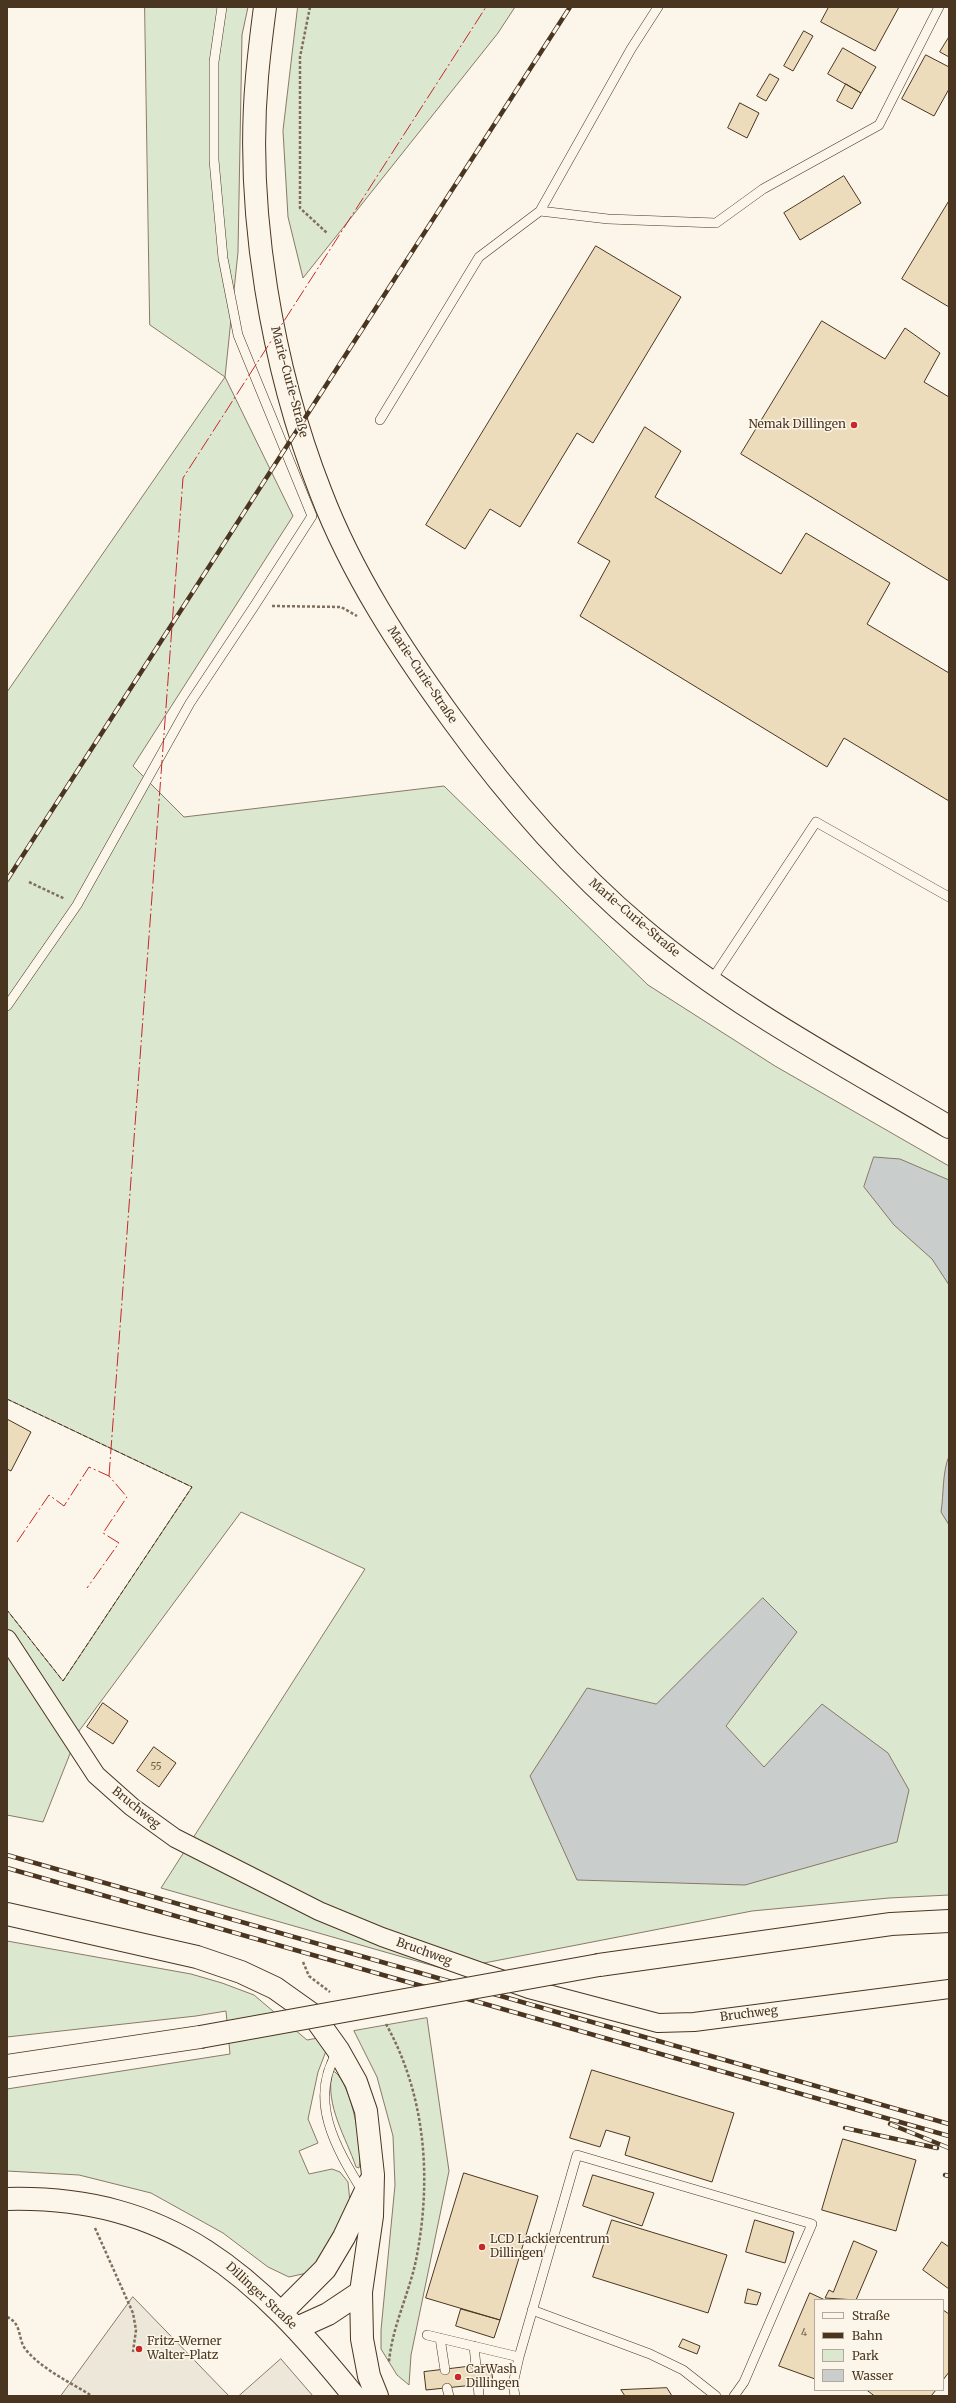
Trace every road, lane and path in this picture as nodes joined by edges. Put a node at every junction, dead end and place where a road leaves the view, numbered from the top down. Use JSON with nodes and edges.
{"nodes":[{"id":1,"x":222,"y":7,"type":"edge"},
{"id":2,"x":265,"y":7,"type":"edge"},
{"id":3,"x":310,"y":7,"type":"edge"},
{"id":4,"x":658,"y":7,"type":"edge"},
{"id":5,"x":939,"y":7,"type":"edge"},
{"id":6,"x":540,"y":211,"type":"junction"},
{"id":7,"x":327,"y":233,"type":"dead end"},
{"id":8,"x":380,"y":420,"type":"dead end"},
{"id":9,"x":255,"y":605,"type":"junction"},
{"id":10,"x":358,"y":612,"type":"dead end"},
{"id":11,"x":29,"y":882,"type":"dead end"},
{"id":12,"x":949,"y":897,"type":"edge"},
{"id":13,"x":77,"y":905,"type":"junction"},
{"id":14,"x":711,"y":981,"type":"junction"},
{"id":15,"x":7,"y":1006,"type":"edge"},
{"id":16,"x":949,"y":1127,"type":"edge"},
{"id":17,"x":7,"y":1639,"type":"edge"},
{"id":18,"x":7,"y":1914,"type":"edge"},
{"id":19,"x":949,"y":1921,"type":"edge"},
{"id":20,"x":949,"y":1989,"type":"edge"},
{"id":21,"x":338,"y":2050,"type":"junction"},
{"id":22,"x":7,"y":2066,"type":"edge"},
{"id":23,"x":368,"y":2184,"type":"junction"},
{"id":24,"x":7,"y":2199,"type":"edge"},
{"id":25,"x":84,"y":2204,"type":"junction"},
{"id":26,"x":361,"y":2292,"type":"junction"},
{"id":27,"x":532,"y":2310,"type":"junction"},
{"id":28,"x":282,"y":2312,"type":"junction"},
{"id":29,"x":7,"y":2317,"type":"edge"},
{"id":30,"x":297,"y":2328,"type":"junction"},
{"id":31,"x":427,"y":2335,"type":"dead end"},
{"id":32,"x":440,"y":2338,"type":"junction"},
{"id":33,"x":474,"y":2346,"type":"junction"},
{"id":34,"x":133,"y":2352,"type":"dead end"},
{"id":35,"x":519,"y":2357,"type":"junction"},
{"id":36,"x":476,"y":2366,"type":"dead end"},
{"id":37,"x":444,"y":2370,"type":"dead end"},
{"id":38,"x":478,"y":2384,"type":"dead end"},
{"id":39,"x":92,"y":2396,"type":"edge"},
{"id":40,"x":354,"y":2396,"type":"edge"},
{"id":41,"x":377,"y":2396,"type":"edge"},
{"id":42,"x":478,"y":2396,"type":"edge"},
{"id":43,"x":512,"y":2396,"type":"edge"},
{"id":44,"x":716,"y":2396,"type":"edge"},
{"id":45,"x":734,"y":2396,"type":"edge"}],
"edges":[{"from":1,"to":9,"type":"lane"},
{"from":2,"to":14,"type":"main road","name":"Marie-Curie-Straße"},
{"from":3,"to":7,"type":"path"},
{"from":4,"to":6,"type":"lane"},
{"from":5,"to":6,"type":"lane"},
{"from":6,"to":8,"type":"lane"},
{"from":9,"to":10,"type":"path"},
{"from":9,"to":13,"type":"lane"},
{"from":11,"to":13,"type":"path"},
{"from":12,"to":14,"type":"lane"},
{"from":13,"to":15,"type":"lane"},
{"from":14,"to":16,"type":"main road","name":"Marie-Curie-Straße"},
{"from":17,"to":20,"type":"street","name":"Bruchweg"},
{"from":18,"to":21,"type":"main road"},
{"from":19,"to":22,"type":"main road","bridge":true},
{"from":21,"to":23,"type":"main road"},
{"from":21,"to":23,"type":"lane"},
{"from":23,"to":26,"type":"main road"},
{"from":23,"to":28,"type":"main road"},
{"from":24,"to":25,"type":"main road","name":"Dillinger Straße"},
{"from":25,"to":28,"type":"main road","name":"Dillinger Straße"},
{"from":25,"to":34,"type":"path"},
{"from":26,"to":30,"type":"main road"},
{"from":26,"to":41,"type":"main road"},
{"from":27,"to":35,"type":"lane"},
{"from":27,"to":44,"type":"lane"},
{"from":27,"to":45,"type":"lane"},
{"from":28,"to":30,"type":"main road","name":"Dillinger Straße"},
{"from":29,"to":39,"type":"path"},
{"from":30,"to":40,"type":"main road","name":"Dillinger Straße"},
{"from":31,"to":32,"type":"lane"},
{"from":32,"to":33,"type":"lane"},
{"from":32,"to":37,"type":"lane"},
{"from":33,"to":35,"type":"lane"},
{"from":33,"to":36,"type":"lane"},
{"from":35,"to":43,"type":"lane"},
{"from":38,"to":42,"type":"lane"}]}
